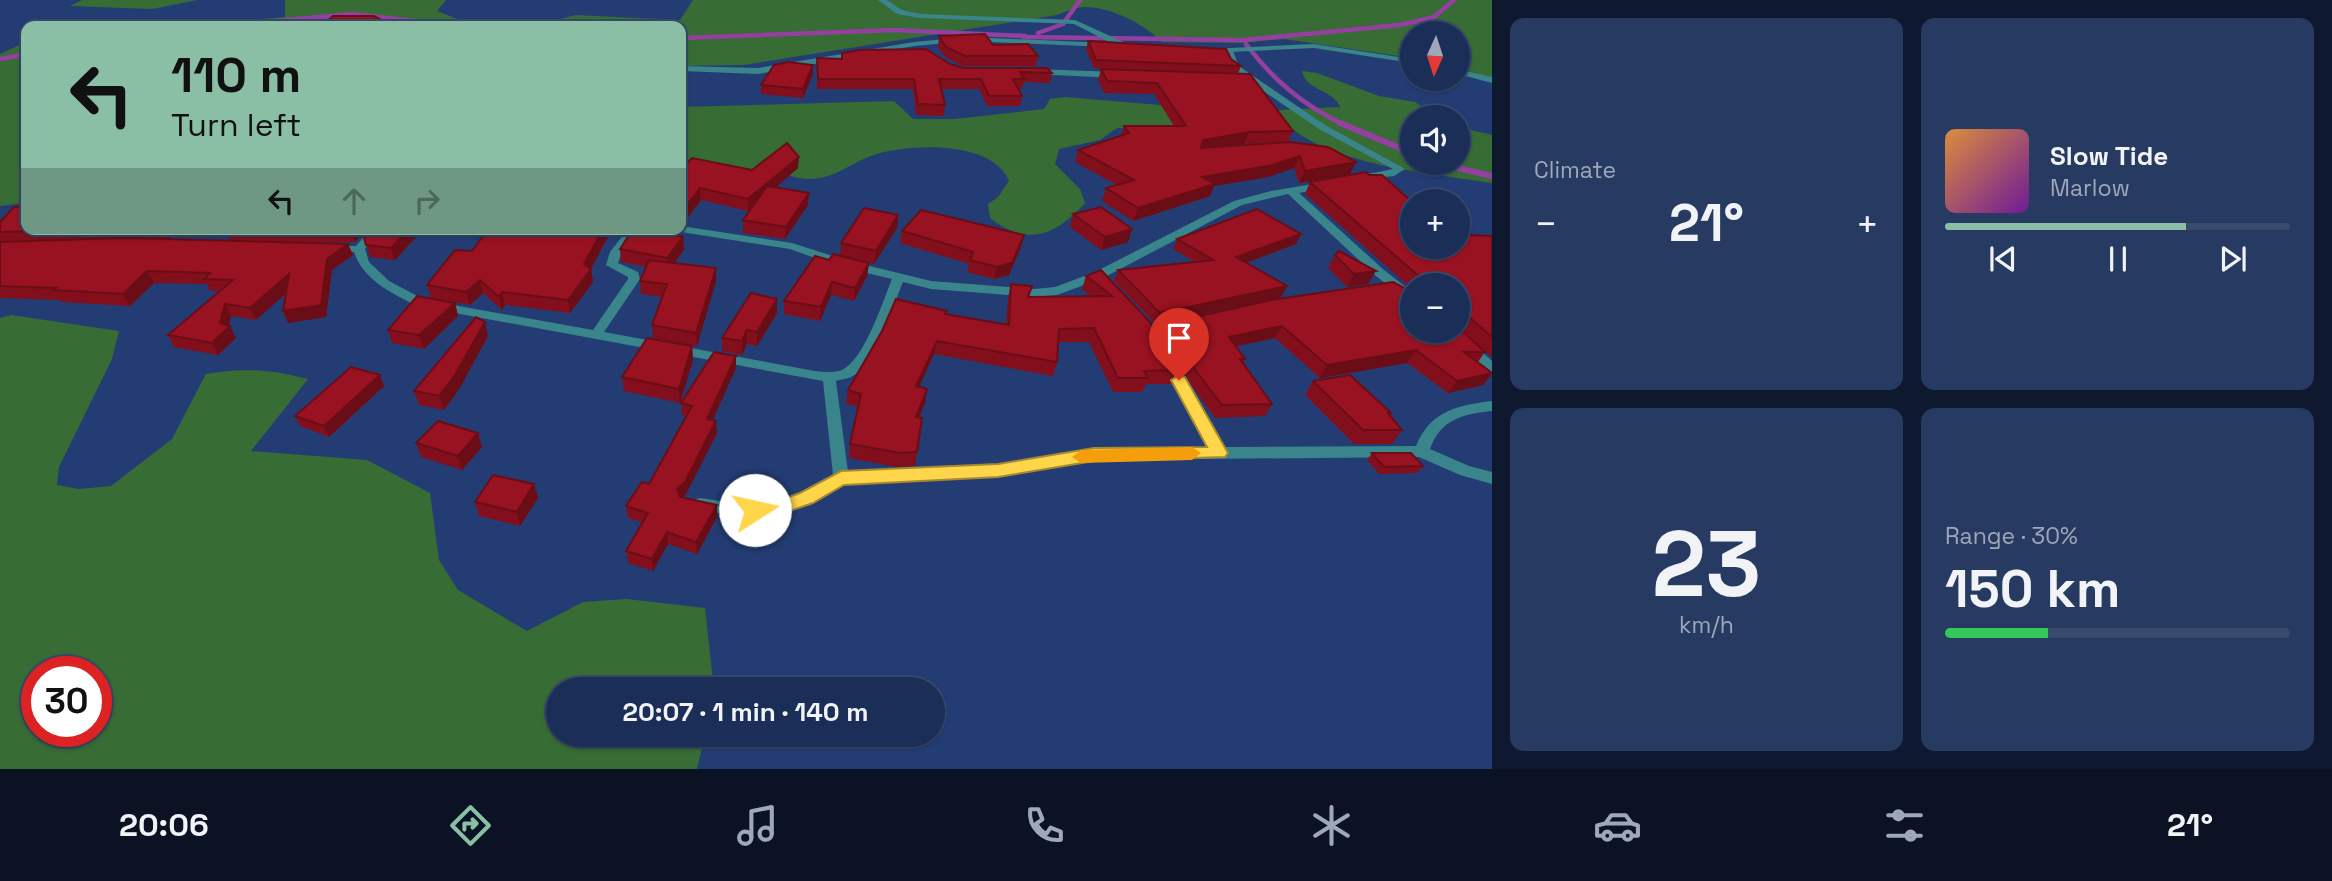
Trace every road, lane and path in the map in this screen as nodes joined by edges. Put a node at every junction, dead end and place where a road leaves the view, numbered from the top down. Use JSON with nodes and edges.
{"nodes":[{"id":1,"x":882,"y":0,"type":"edge"},
{"id":2,"x":1118,"y":43,"type":"junction"},
{"id":3,"x":914,"y":44,"type":"junction"},
{"id":4,"x":1144,"y":48,"type":"edge"},
{"id":5,"x":1205,"y":51,"type":"edge"},
{"id":6,"x":1234,"y":52,"type":"junction"},
{"id":7,"x":930,"y":54,"type":"edge"},
{"id":8,"x":1400,"y":59,"type":"edge"},
{"id":9,"x":686,"y":69,"type":"edge"},
{"id":10,"x":1026,"y":72,"type":"edge"},
{"id":11,"x":1470,"y":74,"type":"edge"},
{"id":12,"x":1133,"y":76,"type":"edge"},
{"id":13,"x":1232,"y":80,"type":"edge"},
{"id":14,"x":1492,"y":80,"type":"edge"},
{"id":15,"x":1256,"y":81,"type":"junction"},
{"id":16,"x":1290,"y":191,"type":"junction"},
{"id":17,"x":686,"y":230,"type":"edge"},
{"id":18,"x":371,"y":235,"type":"edge"},
{"id":19,"x":629,"y":235,"type":"edge"},
{"id":20,"x":323,"y":249,"type":"edge"},
{"id":21,"x":359,"y":249,"type":"junction"},
{"id":22,"x":899,"y":278,"type":"junction"},
{"id":23,"x":1400,"y":292,"type":"edge"},
{"id":24,"x":1202,"y":320,"type":"edge"},
{"id":25,"x":596,"y":335,"type":"junction"},
{"id":26,"x":1464,"y":343,"type":"edge"},
{"id":27,"x":1492,"y":369,"type":"edge"},
{"id":28,"x":829,"y":377,"type":"junction"},
{"id":29,"x":1492,"y":406,"type":"edge"},
{"id":30,"x":1421,"y":451,"type":"junction"},
{"id":31,"x":1219,"y":453,"type":"junction"},
{"id":32,"x":841,"y":478,"type":"junction"},
{"id":33,"x":1492,"y":478,"type":"edge"},
{"id":34,"x":688,"y":502,"type":"edge"}],
"edges":[{"from":1,"to":2,"type":"street"},
{"from":2,"to":3,"type":"street"},
{"from":2,"to":4,"type":"street"},
{"from":3,"to":7,"type":"street"},
{"from":3,"to":9,"type":"street"},
{"from":5,"to":6,"type":"street"},
{"from":6,"to":8,"type":"street"},
{"from":6,"to":15,"type":"street"},
{"from":10,"to":12,"type":"street"},
{"from":11,"to":14,"type":"street"},
{"from":13,"to":15,"type":"street"},
{"from":15,"to":16,"type":"street"},
{"from":16,"to":22,"type":"street"},
{"from":16,"to":23,"type":"street"},
{"from":17,"to":22,"type":"street"},
{"from":18,"to":21,"type":"street"},
{"from":19,"to":25,"type":"street"},
{"from":20,"to":21,"type":"street"},
{"from":21,"to":25,"type":"street"},
{"from":22,"to":28,"type":"street"},
{"from":24,"to":31,"type":"street"},
{"from":25,"to":28,"type":"street"},
{"from":26,"to":27,"type":"street"},
{"from":28,"to":32,"type":"street"},
{"from":29,"to":30,"type":"street"},
{"from":30,"to":31,"type":"street"},
{"from":30,"to":33,"type":"street"},
{"from":31,"to":32,"type":"street"},
{"from":32,"to":34,"type":"street"}]}
